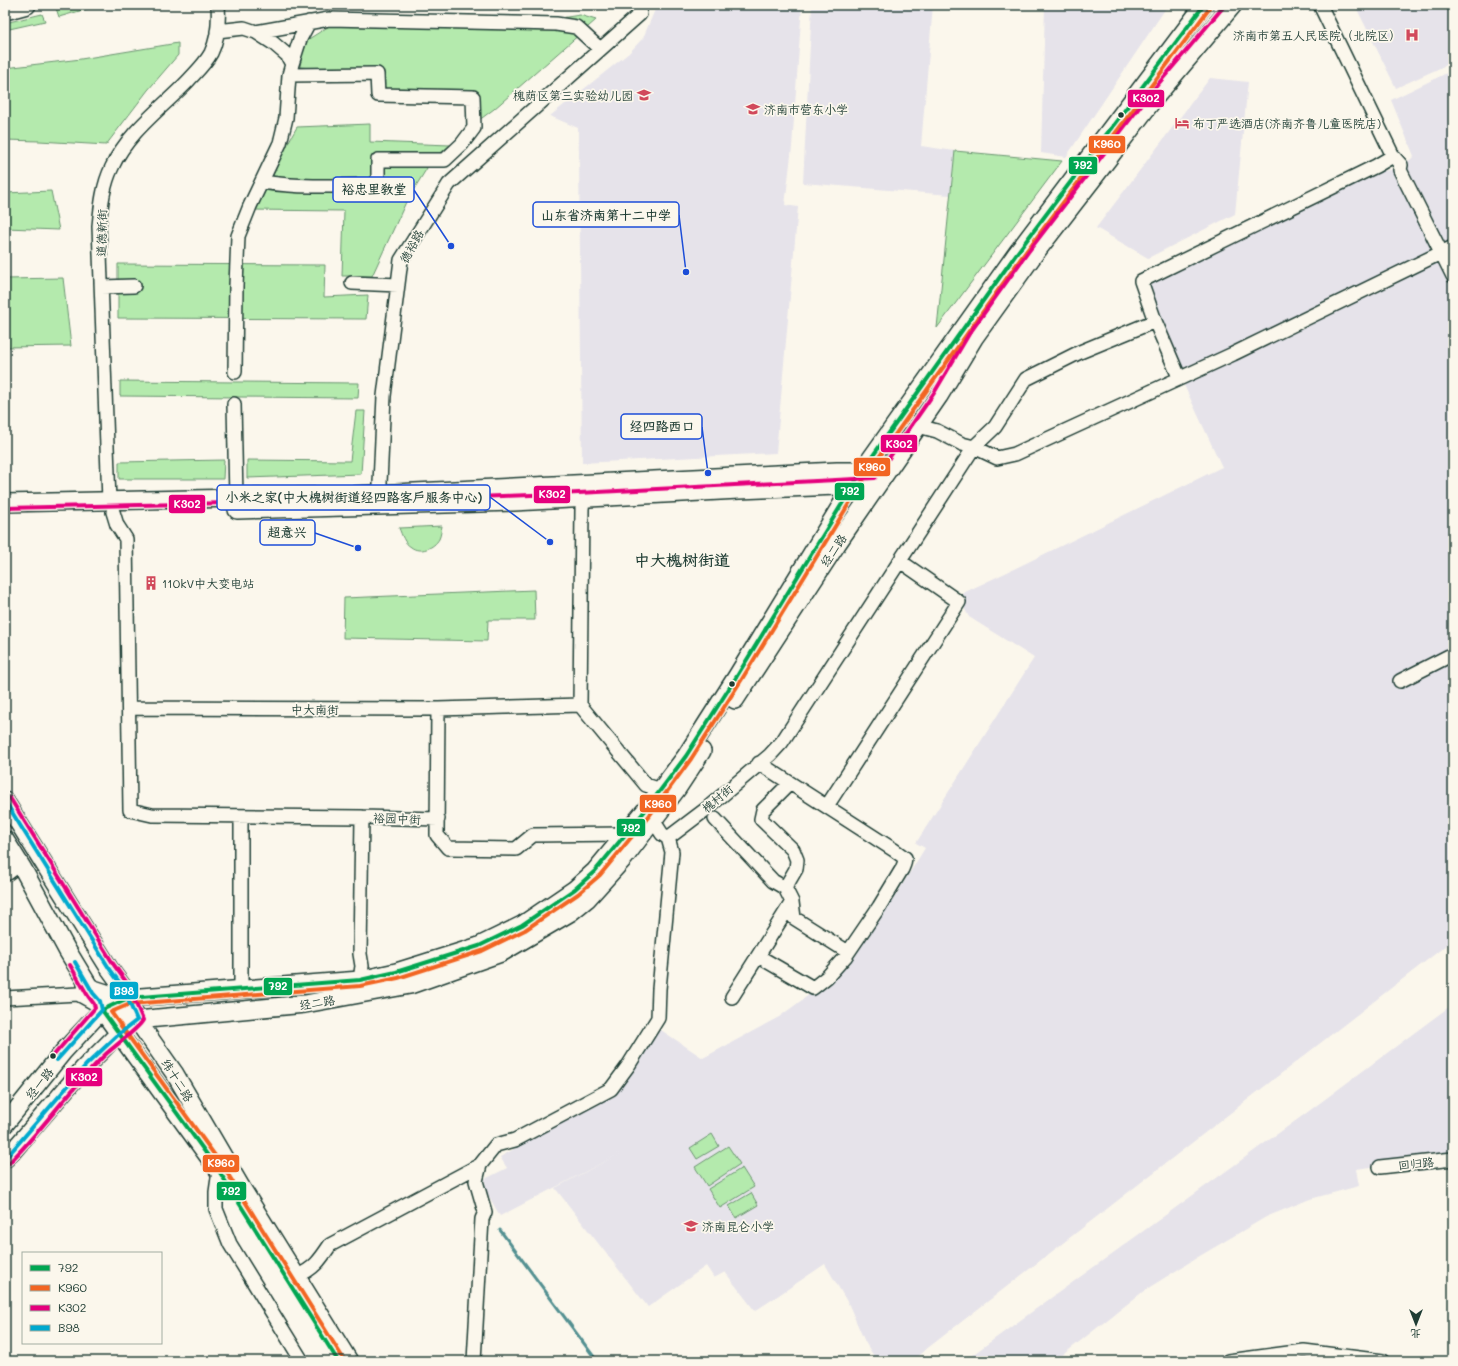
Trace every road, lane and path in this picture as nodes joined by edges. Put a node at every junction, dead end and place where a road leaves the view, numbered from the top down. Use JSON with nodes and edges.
{"nodes":[{"id":1,"x":27,"y":5,"type":"edge"},
{"id":2,"x":218,"y":5,"type":"edge"},
{"id":3,"x":640,"y":5,"type":"edge"},
{"id":4,"x":1204,"y":5,"type":"edge"},
{"id":5,"x":1233,"y":5,"type":"edge"},
{"id":6,"x":1320,"y":5,"type":"edge"},
{"id":7,"x":5,"y":11,"type":"edge"},
{"id":8,"x":309,"y":22,"type":"junction"},
{"id":9,"x":217,"y":32,"type":"junction"},
{"id":10,"x":256,"y":32,"type":"junction"},
{"id":11,"x":600,"y":49,"type":"junction"},
{"id":12,"x":291,"y":70,"type":"junction"},
{"id":13,"x":1393,"y":156,"type":"junction"},
{"id":14,"x":262,"y":182,"type":"junction"},
{"id":15,"x":1447,"y":250,"type":"edge"},
{"id":16,"x":1453,"y":276,"type":"edge"},
{"id":17,"x":352,"y":283,"type":"dead end"},
{"id":18,"x":398,"y":285,"type":"junction"},
{"id":19,"x":134,"y":286,"type":"dead end"},
{"id":20,"x":102,"y":287,"type":"junction"},
{"id":21,"x":1155,"y":321,"type":"junction"},
{"id":22,"x":235,"y":372,"type":"dead end"},
{"id":23,"x":1179,"y":377,"type":"junction"},
{"id":24,"x":234,"y":404,"type":"dead end"},
{"id":25,"x":918,"y":426,"type":"junction"},
{"id":26,"x":974,"y":447,"type":"junction"},
{"id":27,"x":862,"y":471,"type":"junction"},
{"id":28,"x":878,"y":484,"type":"junction"},
{"id":29,"x":853,"y":485,"type":"junction"},
{"id":30,"x":236,"y":498,"type":"junction"},
{"id":31,"x":583,"y":499,"type":"junction"},
{"id":32,"x":381,"y":500,"type":"junction"},
{"id":33,"x":5,"y":503,"type":"edge"},
{"id":34,"x":111,"y":506,"type":"junction"},
{"id":35,"x":5,"y":514,"type":"edge"},
{"id":36,"x":900,"y":561,"type":"junction"},
{"id":37,"x":1453,"y":654,"type":"edge"},
{"id":38,"x":1400,"y":681,"type":"dead end"},
{"id":39,"x":580,"y":705,"type":"junction"},
{"id":40,"x":130,"y":708,"type":"junction"},
{"id":41,"x":438,"y":709,"type":"junction"},
{"id":42,"x":759,"y":764,"type":"junction"},
{"id":43,"x":790,"y":783,"type":"junction"},
{"id":44,"x":658,"y":794,"type":"junction"},
{"id":45,"x":5,"y":801,"type":"edge"},
{"id":46,"x":827,"y":806,"type":"junction"},
{"id":47,"x":241,"y":816,"type":"junction"},
{"id":48,"x":362,"y":817,"type":"junction"},
{"id":49,"x":438,"y":819,"type":"junction"},
{"id":50,"x":715,"y":819,"type":"dead end"},
{"id":51,"x":653,"y":820,"type":"junction"},
{"id":52,"x":626,"y":834,"type":"junction"},
{"id":53,"x":668,"y":838,"type":"junction"},
{"id":54,"x":5,"y":840,"type":"edge"},
{"id":55,"x":20,"y":864,"type":"junction"},
{"id":56,"x":5,"y":874,"type":"edge"},
{"id":57,"x":785,"y":888,"type":"junction"},
{"id":58,"x":792,"y":902,"type":"junction"},
{"id":59,"x":848,"y":952,"type":"junction"},
{"id":60,"x":758,"y":956,"type":"junction"},
{"id":61,"x":360,"y":980,"type":"junction"},
{"id":62,"x":88,"y":984,"type":"junction"},
{"id":63,"x":5,"y":990,"type":"edge"},
{"id":64,"x":242,"y":990,"type":"junction"},
{"id":65,"x":732,"y":997,"type":"dead end"},
{"id":66,"x":5,"y":998,"type":"edge"},
{"id":67,"x":128,"y":998,"type":"junction"},
{"id":68,"x":102,"y":1010,"type":"junction"},
{"id":69,"x":137,"y":1020,"type":"junction"},
{"id":70,"x":118,"y":1033,"type":"junction"},
{"id":71,"x":5,"y":1124,"type":"edge"},
{"id":72,"x":5,"y":1158,"type":"edge"},
{"id":73,"x":1453,"y":1159,"type":"edge"},
{"id":74,"x":480,"y":1165,"type":"junction"},
{"id":75,"x":1380,"y":1167,"type":"dead end"},
{"id":76,"x":219,"y":1171,"type":"junction"},
{"id":77,"x":297,"y":1276,"type":"junction"},
{"id":78,"x":302,"y":1361,"type":"edge"},
{"id":79,"x":338,"y":1361,"type":"edge"},
{"id":80,"x":349,"y":1361,"type":"edge"},
{"id":81,"x":474,"y":1361,"type":"edge"},
{"id":82,"x":1228,"y":1361,"type":"edge"},
{"id":83,"x":1383,"y":1361,"type":"edge"}],
"edges":[{"from":1,"to":7,"type":"main road"},
{"from":2,"to":9,"type":"street","name":"道德新街"},
{"from":3,"to":11,"type":"street","name":"德裕路"},
{"from":4,"to":27,"type":"main road"},
{"from":5,"to":25,"type":"main road"},
{"from":6,"to":13,"type":"street"},
{"from":8,"to":10,"type":"street"},
{"from":8,"to":11,"type":"street"},
{"from":8,"to":12,"type":"street"},
{"from":9,"to":10,"type":"street"},
{"from":9,"to":20,"type":"street","name":"道德新街"},
{"from":10,"to":12,"type":"street"},
{"from":11,"to":18,"type":"street","name":"德裕路"},
{"from":12,"to":14,"type":"street"},
{"from":12,"to":14,"type":"street"},
{"from":13,"to":15,"type":"street"},
{"from":13,"to":21,"type":"street"},
{"from":14,"to":22,"type":"street"},
{"from":15,"to":16,"type":"street"},
{"from":15,"to":23,"type":"street"},
{"from":17,"to":18,"type":"street"},
{"from":18,"to":32,"type":"street","name":"德裕路"},
{"from":19,"to":20,"type":"street"},
{"from":20,"to":34,"type":"street","name":"道德新街"},
{"from":21,"to":23,"type":"street"},
{"from":21,"to":26,"type":"street","name":"槐村街"},
{"from":23,"to":26,"type":"street"},
{"from":24,"to":30,"type":"street"},
{"from":25,"to":26,"type":"street"},
{"from":25,"to":28,"type":"main road"},
{"from":26,"to":36,"type":"street","name":"槐村街"},
{"from":27,"to":28,"type":"main road"},
{"from":27,"to":29,"type":"main road","name":"经二路"},
{"from":27,"to":32,"type":"main road"},
{"from":28,"to":29,"type":"main road"},
{"from":28,"to":51,"type":"main road","name":"经二路"},
{"from":29,"to":31,"type":"main road"},
{"from":29,"to":44,"type":"main road","name":"经二路"},
{"from":30,"to":32,"type":"main road"},
{"from":30,"to":34,"type":"main road"},
{"from":31,"to":32,"type":"main road"},
{"from":31,"to":39,"type":"street"},
{"from":32,"to":34,"type":"main road"},
{"from":33,"to":34,"type":"main road"},
{"from":34,"to":35,"type":"main road"},
{"from":34,"to":40,"type":"street"},
{"from":36,"to":42,"type":"street","name":"槐村街"},
{"from":36,"to":46,"type":"street"},
{"from":37,"to":38,"type":"street"},
{"from":39,"to":41,"type":"street","name":"中大南街"},
{"from":39,"to":44,"type":"street"},
{"from":40,"to":41,"type":"street","name":"中大南街"},
{"from":40,"to":47,"type":"street"},
{"from":41,"to":49,"type":"street","name":"裕园中街"},
{"from":42,"to":43,"type":"street"},
{"from":42,"to":53,"type":"street","name":"槐村街"},
{"from":43,"to":46,"type":"street"},
{"from":43,"to":57,"type":"street"},
{"from":44,"to":52,"type":"main road","name":"经二路"},
{"from":45,"to":67,"type":"main road","name":"纬十二路"},
{"from":46,"to":59,"type":"street"},
{"from":47,"to":48,"type":"street"},
{"from":47,"to":64,"type":"street"},
{"from":48,"to":49,"type":"street","name":"裕园中街"},
{"from":48,"to":61,"type":"street","name":"裕园中街"},
{"from":49,"to":52,"type":"street"},
{"from":50,"to":57,"type":"street"},
{"from":51,"to":53,"type":"street"},
{"from":51,"to":69,"type":"main road","name":"经二路"},
{"from":52,"to":61,"type":"main road","name":"经二路"},
{"from":53,"to":74,"type":"street"},
{"from":54,"to":55,"type":"main road","name":"纬十二路"},
{"from":55,"to":56,"type":"street"},
{"from":55,"to":62,"type":"main road","name":"纬十二路"},
{"from":57,"to":58,"type":"street"},
{"from":58,"to":59,"type":"street"},
{"from":58,"to":60,"type":"street"},
{"from":59,"to":60,"type":"street"},
{"from":60,"to":65,"type":"street"},
{"from":61,"to":64,"type":"main road","name":"经二路"},
{"from":62,"to":63,"type":"street","name":"经二路"},
{"from":62,"to":67,"type":"street","name":"经二路"},
{"from":62,"to":68,"type":"main road","name":"纬十二路"},
{"from":64,"to":67,"type":"main road","name":"经二路"},
{"from":66,"to":68,"type":"street","name":"经二路"},
{"from":67,"to":68,"type":"main road","name":"经一路"},
{"from":67,"to":69,"type":"main road","name":"纬十二路"},
{"from":68,"to":69,"type":"street","name":"经二路"},
{"from":68,"to":70,"type":"main road","name":"纬十二路"},
{"from":68,"to":71,"type":"main road","name":"经一路"},
{"from":69,"to":70,"type":"main road","name":"经一路"},
{"from":69,"to":77,"type":"main road","name":"纬十二路"},
{"from":70,"to":72,"type":"main road","name":"经一路"},
{"from":70,"to":76,"type":"main road","name":"纬十二路"},
{"from":73,"to":75,"type":"street","name":"回归路"},
{"from":74,"to":77,"type":"street"},
{"from":74,"to":81,"type":"street"},
{"from":76,"to":78,"type":"street"},
{"from":76,"to":79,"type":"main road","name":"纬十二路"},
{"from":77,"to":80,"type":"main road","name":"纬十二路"},
{"from":82,"to":83,"type":"street"}]}
